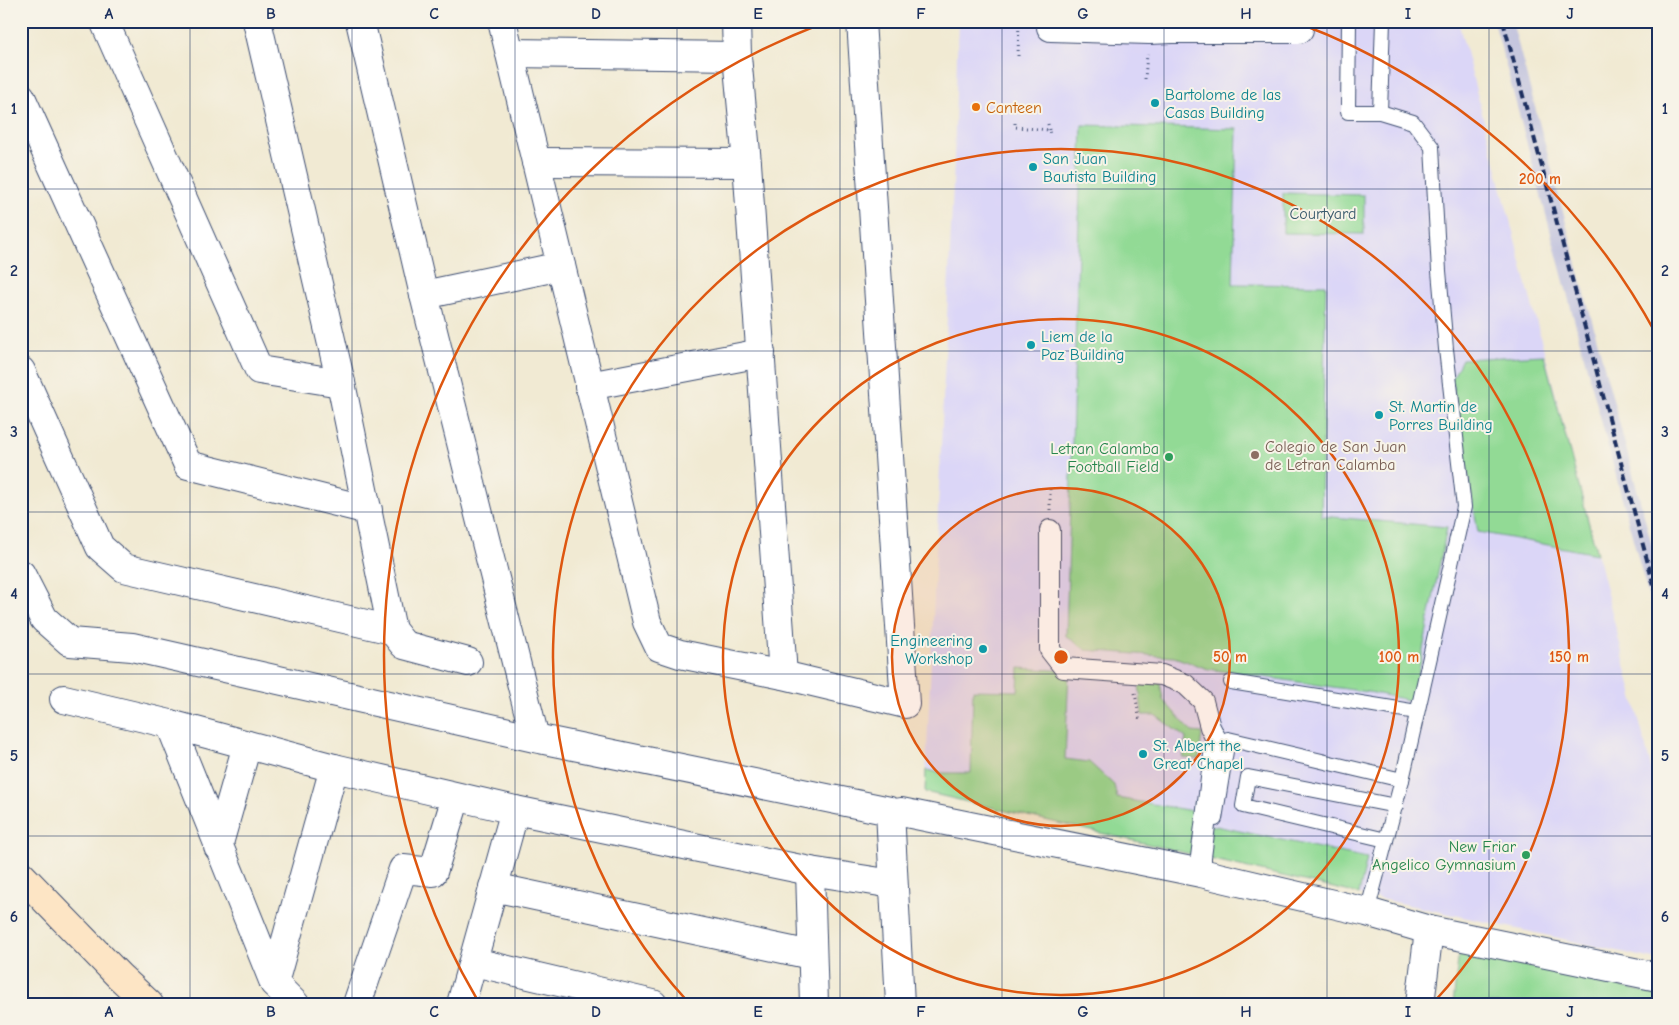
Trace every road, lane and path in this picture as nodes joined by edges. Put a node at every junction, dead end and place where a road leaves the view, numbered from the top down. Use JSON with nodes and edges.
{"nodes":[{"id":1,"x":104,"y":21,"type":"edge"},
{"id":2,"x":257,"y":21,"type":"edge"},
{"id":3,"x":360,"y":21,"type":"edge"},
{"id":4,"x":502,"y":21,"type":"edge"},
{"id":5,"x":736,"y":21,"type":"edge"},
{"id":6,"x":861,"y":21,"type":"edge"},
{"id":7,"x":1019,"y":21,"type":"edge"},
{"id":8,"x":1051,"y":21,"type":"edge"},
{"id":9,"x":1299,"y":21,"type":"edge"},
{"id":10,"x":1349,"y":21,"type":"edge"},
{"id":11,"x":1384,"y":21,"type":"edge"},
{"id":12,"x":1159,"y":25,"type":"edge"},
{"id":13,"x":510,"y":53,"type":"junction"},
{"id":14,"x":737,"y":56,"type":"junction"},
{"id":15,"x":1018,"y":56,"type":"dead end"},
{"id":16,"x":21,"y":97,"type":"edge"},
{"id":17,"x":1380,"y":112,"type":"junction"},
{"id":18,"x":1015,"y":123,"type":"dead end"},
{"id":19,"x":1048,"y":124,"type":"dead end"},
{"id":20,"x":1049,"y":130,"type":"junction"},
{"id":21,"x":1050,"y":135,"type":"dead end"},
{"id":22,"x":536,"y":162,"type":"junction"},
{"id":23,"x":747,"y":163,"type":"junction"},
{"id":24,"x":561,"y":266,"type":"junction"},
{"id":25,"x":424,"y":295,"type":"junction"},
{"id":26,"x":761,"y":353,"type":"junction"},
{"id":27,"x":21,"y":371,"type":"edge"},
{"id":28,"x":340,"y":383,"type":"junction"},
{"id":29,"x":589,"y":386,"type":"junction"},
{"id":30,"x":368,"y":510,"type":"junction"},
{"id":31,"x":1050,"y":530,"type":"dead end"},
{"id":32,"x":21,"y":574,"type":"edge"},
{"id":33,"x":392,"y":630,"type":"junction"},
{"id":34,"x":468,"y":662,"type":"dead end"},
{"id":35,"x":1132,"y":673,"type":"junction"},
{"id":36,"x":783,"y":675,"type":"junction"},
{"id":37,"x":1231,"y":682,"type":"dead end"},
{"id":38,"x":64,"y":699,"type":"dead end"},
{"id":39,"x":1417,"y":712,"type":"junction"},
{"id":40,"x":1140,"y":722,"type":"dead end"},
{"id":41,"x":170,"y":724,"type":"junction"},
{"id":42,"x":535,"y":738,"type":"junction"},
{"id":43,"x":247,"y":744,"type":"junction"},
{"id":44,"x":334,"y":768,"type":"junction"},
{"id":45,"x":1402,"y":780,"type":"junction"},
{"id":46,"x":456,"y":797,"type":"junction"},
{"id":47,"x":1396,"y":806,"type":"junction"},
{"id":48,"x":515,"y":810,"type":"junction"},
{"id":49,"x":901,"y":812,"type":"dead end"},
{"id":50,"x":1386,"y":840,"type":"junction"},
{"id":51,"x":218,"y":847,"type":"junction"},
{"id":52,"x":810,"y":870,"type":"junction"},
{"id":53,"x":1204,"y":874,"type":"junction"},
{"id":54,"x":21,"y":875,"type":"edge"},
{"id":55,"x":893,"y":884,"type":"junction"},
{"id":56,"x":493,"y":887,"type":"junction"},
{"id":57,"x":1367,"y":912,"type":"junction"},
{"id":58,"x":1429,"y":930,"type":"junction"},
{"id":59,"x":811,"y":955,"type":"junction"},
{"id":60,"x":474,"y":962,"type":"junction"},
{"id":61,"x":1658,"y":977,"type":"edge"},
{"id":62,"x":274,"y":983,"type":"junction"},
{"id":63,"x":548,"y":992,"type":"edge"},
{"id":64,"x":149,"y":1004,"type":"edge"},
{"id":65,"x":295,"y":1004,"type":"edge"},
{"id":66,"x":357,"y":1004,"type":"edge"},
{"id":67,"x":461,"y":1004,"type":"edge"},
{"id":68,"x":653,"y":1004,"type":"edge"},
{"id":69,"x":814,"y":1004,"type":"edge"},
{"id":70,"x":900,"y":1004,"type":"edge"},
{"id":71,"x":1420,"y":1004,"type":"edge"}],
"edges":[{"from":1,"to":28,"type":"street"},
{"from":2,"to":28,"type":"street"},
{"from":3,"to":25,"type":"street"},
{"from":4,"to":13,"type":"street"},
{"from":5,"to":14,"type":"street"},
{"from":6,"to":36,"type":"street"},
{"from":7,"to":15,"type":"path"},
{"from":8,"to":12,"type":"street"},
{"from":9,"to":12,"type":"street"},
{"from":10,"to":17,"type":"lane"},
{"from":11,"to":17,"type":"lane"},
{"from":13,"to":14,"type":"street"},
{"from":13,"to":22,"type":"street"},
{"from":14,"to":23,"type":"street"},
{"from":16,"to":30,"type":"street"},
{"from":17,"to":39,"type":"lane"},
{"from":18,"to":20,"type":"path"},
{"from":19,"to":20,"type":"path"},
{"from":20,"to":21,"type":"path"},
{"from":22,"to":23,"type":"street"},
{"from":22,"to":24,"type":"street"},
{"from":23,"to":26,"type":"street"},
{"from":24,"to":25,"type":"street"},
{"from":24,"to":29,"type":"street"},
{"from":25,"to":42,"type":"street"},
{"from":26,"to":29,"type":"street"},
{"from":26,"to":36,"type":"street"},
{"from":27,"to":33,"type":"street"},
{"from":28,"to":30,"type":"street"},
{"from":29,"to":36,"type":"street"},
{"from":30,"to":33,"type":"street"},
{"from":31,"to":35,"type":"street"},
{"from":32,"to":42,"type":"street"},
{"from":33,"to":34,"type":"street"},
{"from":35,"to":40,"type":"path"},
{"from":35,"to":53,"type":"street"},
{"from":37,"to":39,"type":"lane"},
{"from":38,"to":41,"type":"street"},
{"from":39,"to":45,"type":"lane"},
{"from":41,"to":43,"type":"street"},
{"from":41,"to":51,"type":"street"},
{"from":42,"to":55,"type":"street"},
{"from":43,"to":44,"type":"street"},
{"from":43,"to":51,"type":"street"},
{"from":44,"to":46,"type":"street"},
{"from":44,"to":62,"type":"street"},
{"from":45,"to":47,"type":"lane"},
{"from":45,"to":53,"type":"lane"},
{"from":46,"to":48,"type":"street"},
{"from":46,"to":66,"type":"street"},
{"from":47,"to":50,"type":"lane"},
{"from":47,"to":50,"type":"lane"},
{"from":48,"to":52,"type":"street"},
{"from":48,"to":56,"type":"street"},
{"from":49,"to":53,"type":"street"},
{"from":50,"to":57,"type":"lane"},
{"from":51,"to":62,"type":"street"},
{"from":52,"to":55,"type":"street"},
{"from":52,"to":59,"type":"street"},
{"from":53,"to":57,"type":"street"},
{"from":54,"to":64,"type":"main road"},
{"from":55,"to":70,"type":"street"},
{"from":56,"to":59,"type":"street"},
{"from":56,"to":60,"type":"street"},
{"from":57,"to":58,"type":"street"},
{"from":58,"to":61,"type":"street"},
{"from":58,"to":71,"type":"street"},
{"from":59,"to":69,"type":"street"},
{"from":60,"to":63,"type":"street"},
{"from":60,"to":67,"type":"street"},
{"from":62,"to":65,"type":"street"},
{"from":63,"to":68,"type":"street"}]}
